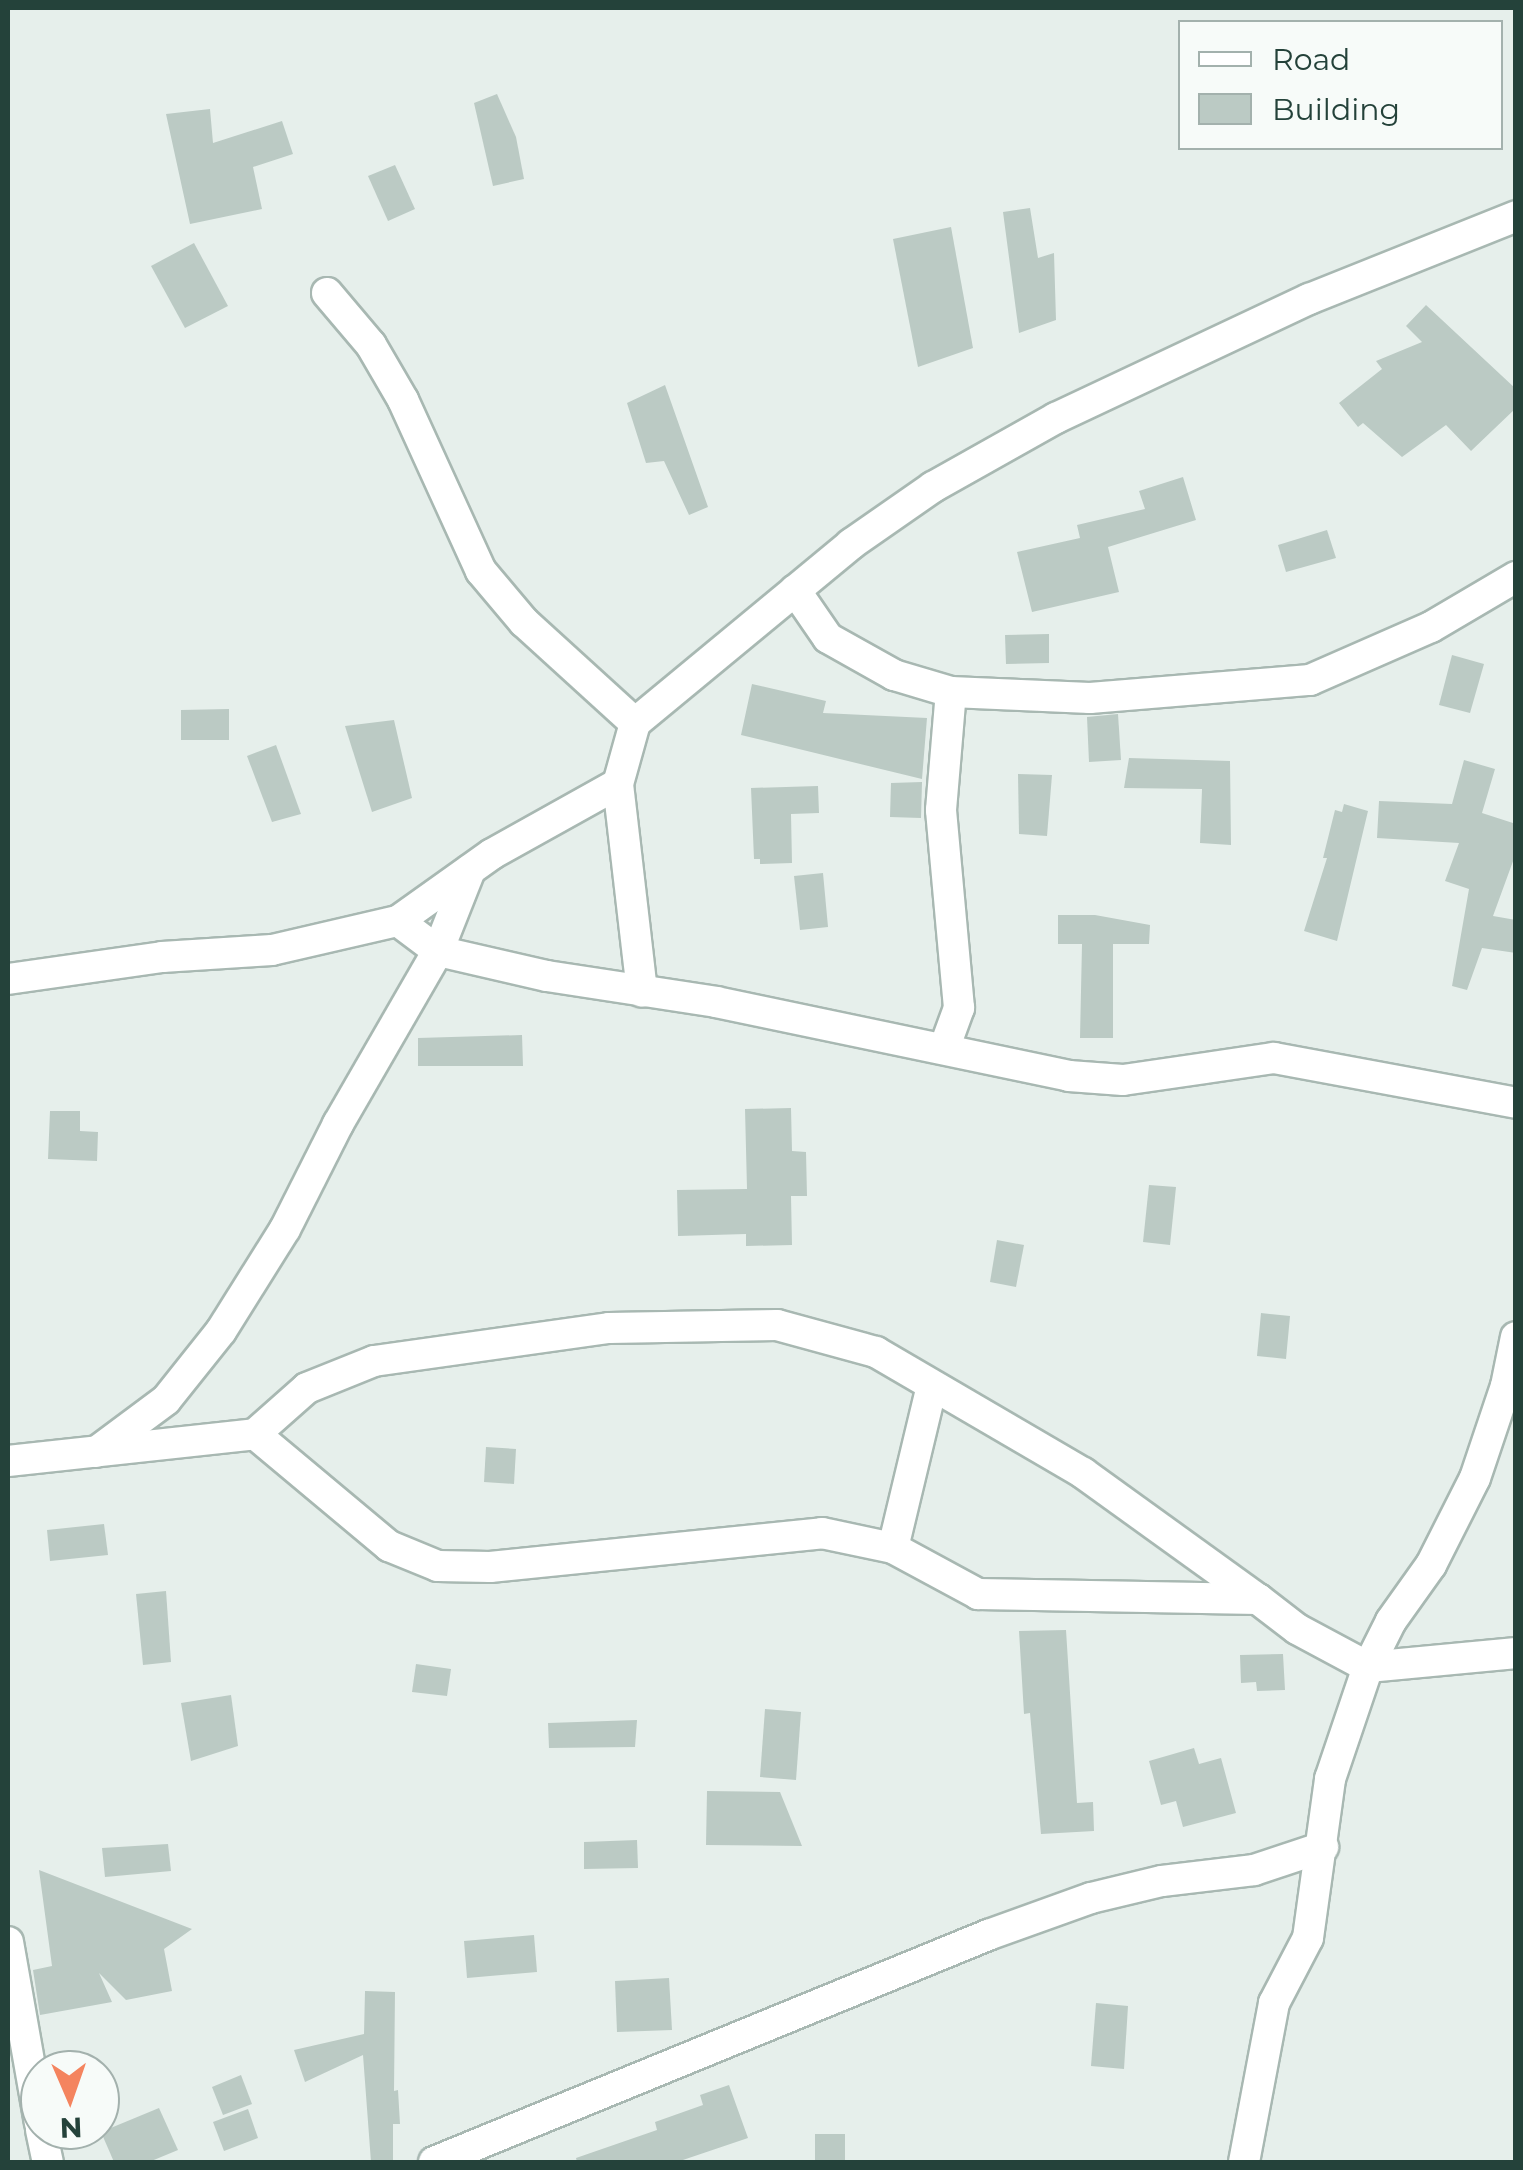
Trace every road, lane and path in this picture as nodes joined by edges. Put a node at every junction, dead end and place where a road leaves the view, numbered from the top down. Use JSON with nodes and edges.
{"nodes":[{"id":1,"x":1516,"y":216,"type":"edge"},
{"id":2,"x":327,"y":293,"type":"dead end"},
{"id":3,"x":1516,"y":576,"type":"edge"},
{"id":4,"x":795,"y":590,"type":"junction"},
{"id":5,"x":951,"y":692,"type":"junction"},
{"id":6,"x":636,"y":722,"type":"junction"},
{"id":7,"x":618,"y":784,"type":"junction"},
{"id":8,"x":470,"y":870,"type":"junction"},
{"id":9,"x":398,"y":921,"type":"junction"},
{"id":10,"x":438,"y":950,"type":"junction"},
{"id":11,"x":8,"y":979,"type":"edge"},
{"id":12,"x":642,"y":992,"type":"junction"},
{"id":13,"x":944,"y":1049,"type":"junction"},
{"id":14,"x":1516,"y":1103,"type":"edge"},
{"id":15,"x":1516,"y":1338,"type":"edge"},
{"id":16,"x":932,"y":1386,"type":"junction"},
{"id":17,"x":255,"y":1434,"type":"junction"},
{"id":18,"x":94,"y":1454,"type":"junction"},
{"id":19,"x":8,"y":1461,"type":"edge"},
{"id":20,"x":893,"y":1548,"type":"junction"},
{"id":21,"x":1258,"y":1599,"type":"junction"},
{"id":22,"x":1516,"y":1652,"type":"edge"},
{"id":23,"x":1368,"y":1667,"type":"junction"},
{"id":24,"x":1322,"y":1847,"type":"junction"},
{"id":25,"x":8,"y":1942,"type":"edge"},
{"id":26,"x":27,"y":2050,"type":"edge"},
{"id":27,"x":434,"y":2162,"type":"edge"},
{"id":28,"x":1244,"y":2162,"type":"edge"}],
"edges":[{"from":1,"to":4,"type":"street"},
{"from":2,"to":6,"type":"street"},
{"from":3,"to":5,"type":"street"},
{"from":4,"to":5,"type":"street"},
{"from":4,"to":6,"type":"street"},
{"from":5,"to":13,"type":"street"},
{"from":6,"to":7,"type":"street"},
{"from":7,"to":8,"type":"street"},
{"from":7,"to":12,"type":"street"},
{"from":8,"to":9,"type":"street"},
{"from":8,"to":10,"type":"street"},
{"from":9,"to":10,"type":"street"},
{"from":9,"to":11,"type":"street"},
{"from":10,"to":12,"type":"street"},
{"from":10,"to":18,"type":"street"},
{"from":12,"to":13,"type":"street"},
{"from":13,"to":14,"type":"street"},
{"from":15,"to":23,"type":"street"},
{"from":16,"to":17,"type":"street"},
{"from":16,"to":20,"type":"street"},
{"from":16,"to":21,"type":"street"},
{"from":17,"to":18,"type":"street"},
{"from":17,"to":20,"type":"street"},
{"from":18,"to":19,"type":"street"},
{"from":20,"to":21,"type":"street"},
{"from":21,"to":23,"type":"street"},
{"from":22,"to":23,"type":"street"},
{"from":23,"to":24,"type":"street"},
{"from":24,"to":27,"type":"street"},
{"from":24,"to":28,"type":"street"},
{"from":25,"to":26,"type":"street"}]}
